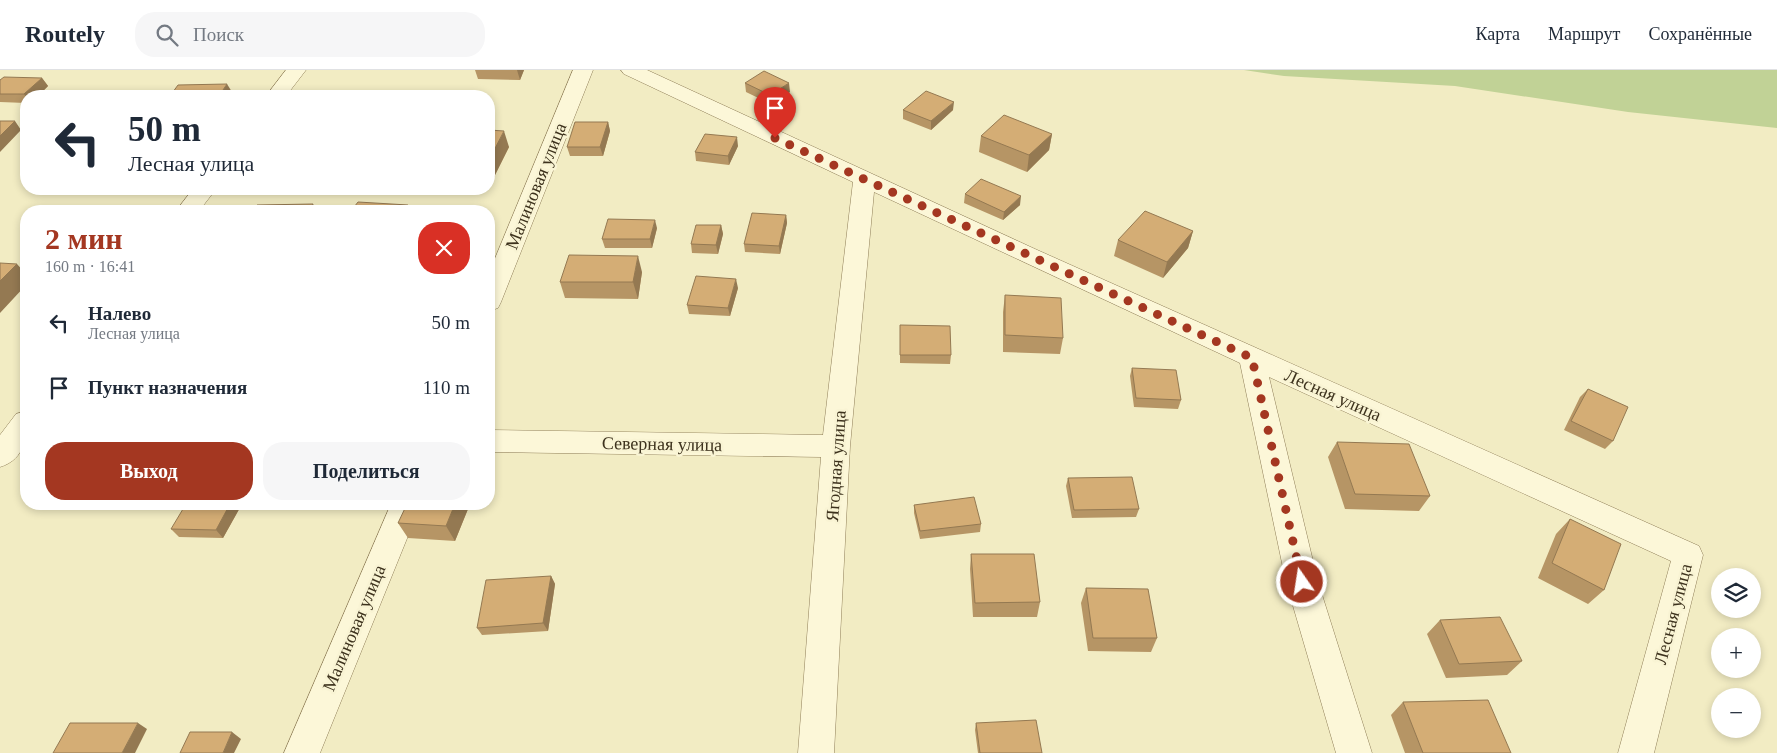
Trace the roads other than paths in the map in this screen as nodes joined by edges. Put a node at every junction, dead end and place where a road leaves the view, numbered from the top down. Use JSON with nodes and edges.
{"nodes":[{"id":1,"x":296,"y":70,"type":"edge"},
{"id":2,"x":583,"y":70,"type":"edge"},
{"id":3,"x":631,"y":70,"type":"edge"},
{"id":4,"x":281,"y":90,"type":"edge"},
{"id":5,"x":864,"y":180,"type":"junction"},
{"id":6,"x":200,"y":195,"type":"edge"},
{"id":7,"x":192,"y":205,"type":"edge"},
{"id":8,"x":495,"y":287,"type":"edge"},
{"id":9,"x":1252,"y":358,"type":"junction"},
{"id":10,"x":495,"y":441,"type":"edge"},
{"id":11,"x":836,"y":446,"type":"junction"},
{"id":12,"x":403,"y":510,"type":"edge"},
{"id":13,"x":302,"y":753,"type":"edge"},
{"id":14,"x":816,"y":753,"type":"edge"},
{"id":15,"x":1354,"y":753,"type":"edge"},
{"id":16,"x":1636,"y":753,"type":"edge"}],
"edges":[{"from":1,"to":4,"type":"street"},
{"from":2,"to":8,"type":"street","name":"Малиновая улица"},
{"from":3,"to":5,"type":"street","name":"Лесная улица"},
{"from":5,"to":9,"type":"street","name":"Лесная улица"},
{"from":5,"to":11,"type":"street","name":"Ягодная улица"},
{"from":6,"to":7,"type":"street"},
{"from":9,"to":15,"type":"street"},
{"from":9,"to":16,"type":"street","name":"Лесная улица"},
{"from":10,"to":11,"type":"street","name":"Северная улица"},
{"from":11,"to":14,"type":"street","name":"Ягодная улица"},
{"from":12,"to":13,"type":"street","name":"Малиновая улица"}]}
